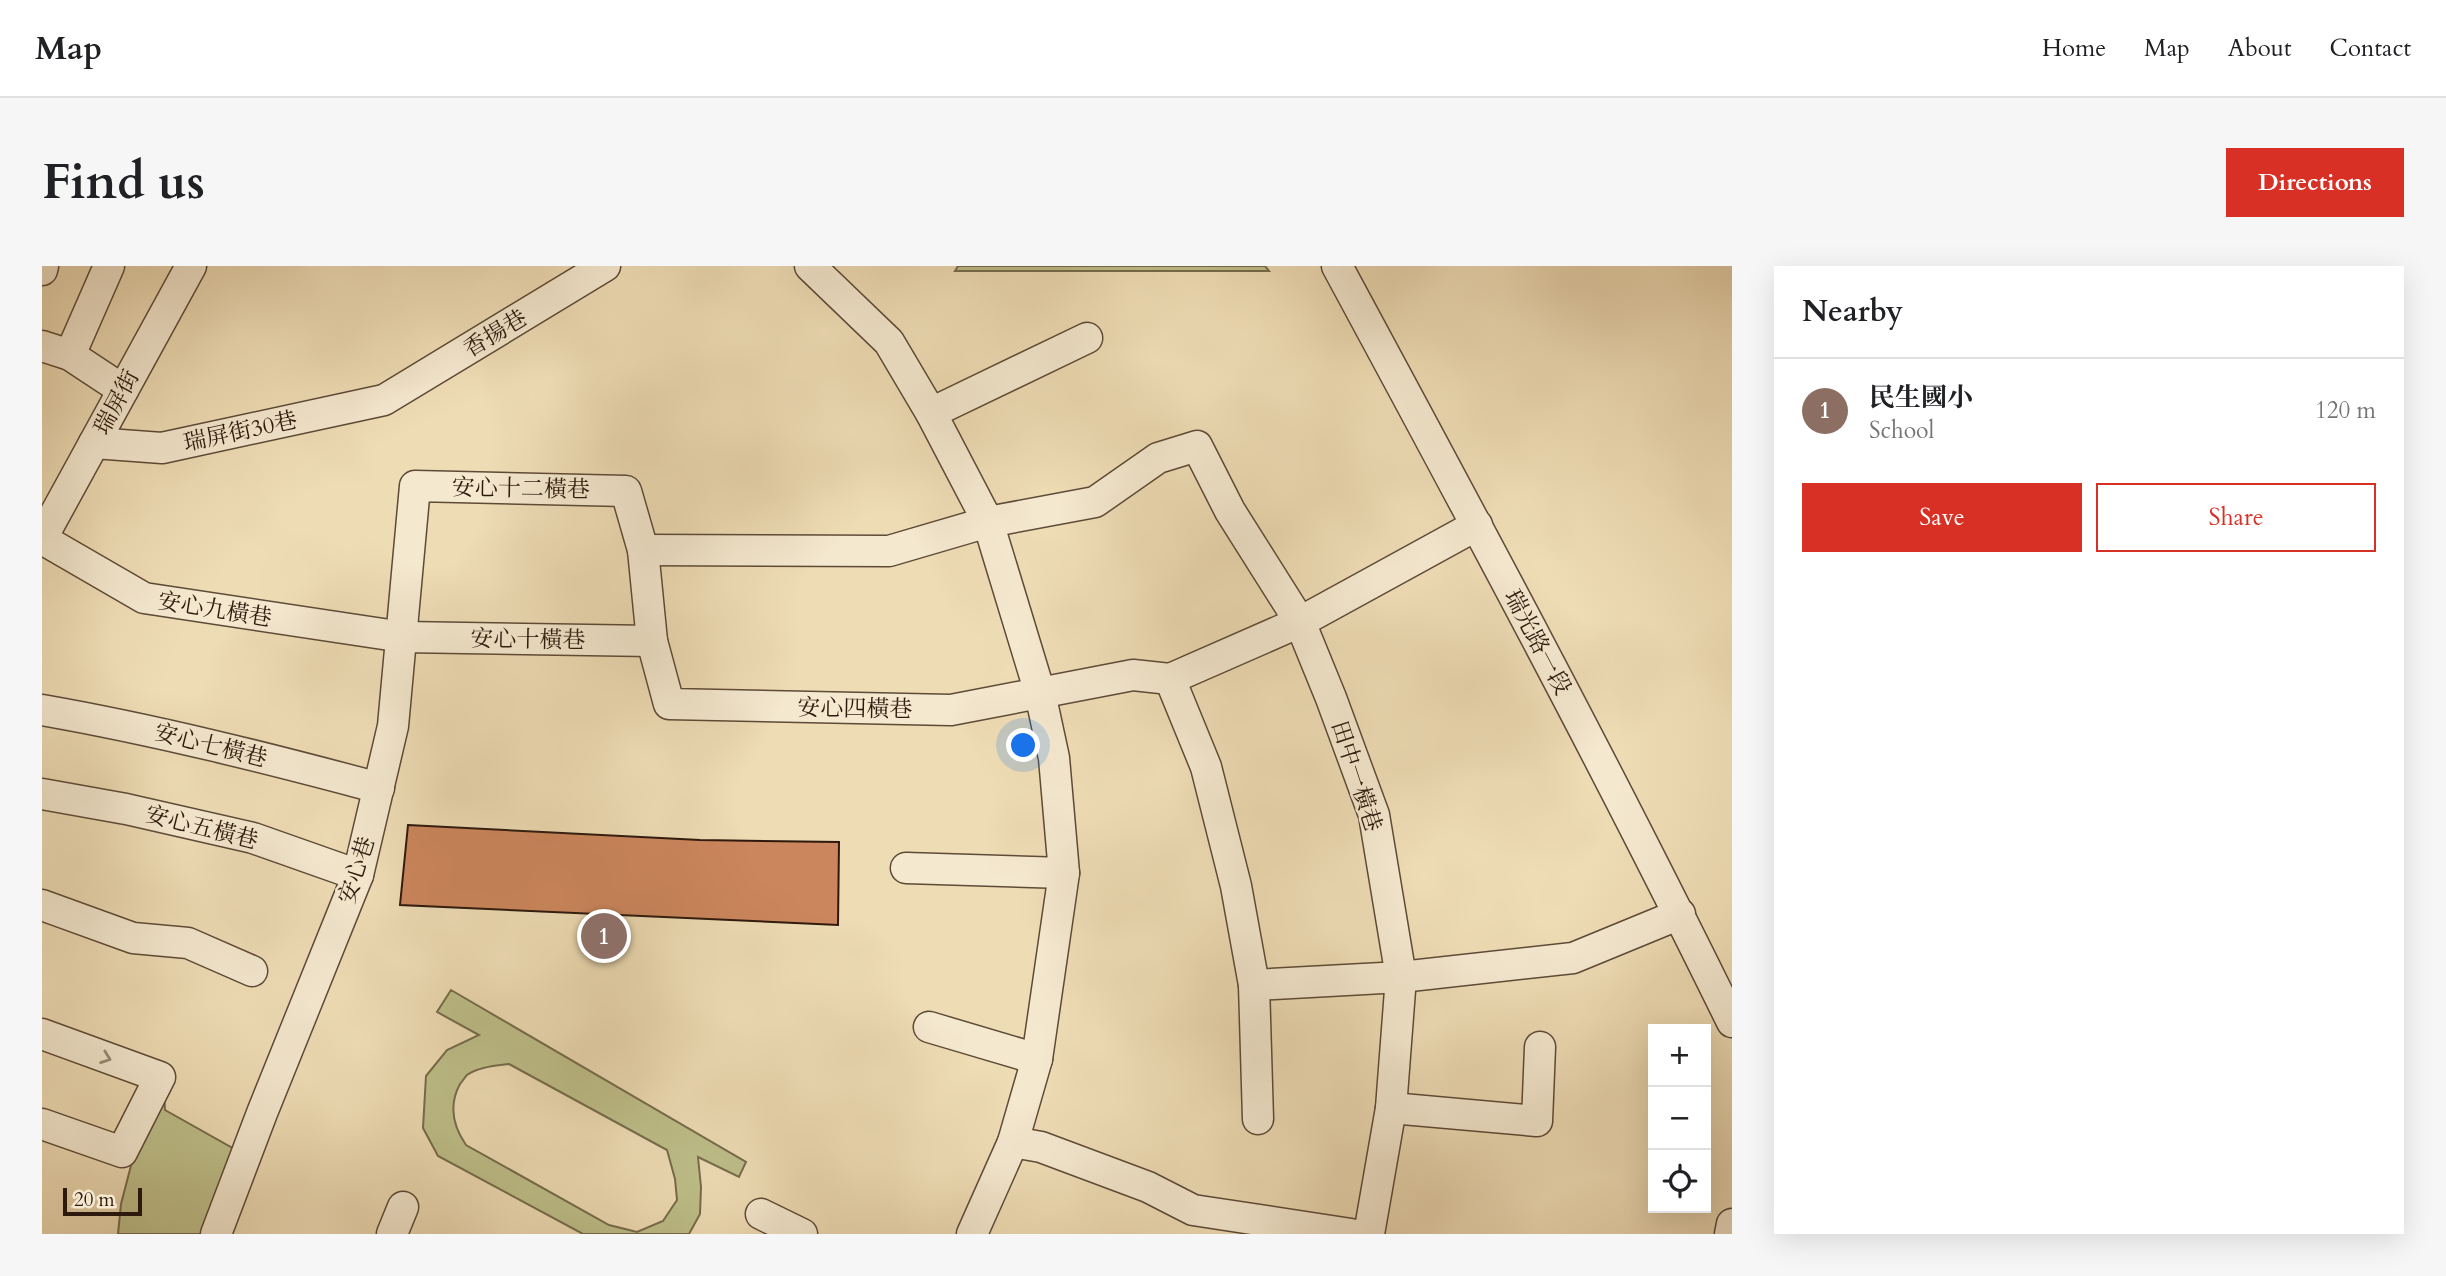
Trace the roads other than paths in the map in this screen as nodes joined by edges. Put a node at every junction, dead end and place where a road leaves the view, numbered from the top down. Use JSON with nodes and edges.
{"nodes":[{"id":1,"x":109,"y":266,"type":"edge"},
{"id":2,"x":191,"y":266,"type":"edge"},
{"id":3,"x":606,"y":266,"type":"edge"},
{"id":4,"x":810,"y":266,"type":"edge"},
{"id":5,"x":1337,"y":266,"type":"edge"},
{"id":6,"x":1087,"y":338,"type":"dead end"},
{"id":7,"x":42,"y":346,"type":"edge"},
{"id":8,"x":70,"y":355,"type":"junction"},
{"id":9,"x":123,"y":390,"type":"junction"},
{"id":10,"x":384,"y":400,"type":"joint"},
{"id":11,"x":932,"y":413,"type":"junction"},
{"id":12,"x":94,"y":443,"type":"junction"},
{"id":13,"x":415,"y":486,"type":"joint"},
{"id":14,"x":988,"y":522,"type":"junction"},
{"id":15,"x":1477,"y":525,"type":"junction"},
{"id":16,"x":42,"y":539,"type":"edge"},
{"id":17,"x":643,"y":550,"type":"junction"},
{"id":18,"x":1300,"y":622,"type":"junction"},
{"id":19,"x":403,"y":637,"type":"junction"},
{"id":20,"x":652,"y":641,"type":"junction"},
{"id":21,"x":1170,"y":679,"type":"junction"},
{"id":22,"x":1040,"y":693,"type":"junction"},
{"id":23,"x":42,"y":710,"type":"edge"},
{"id":24,"x":379,"y":788,"type":"junction"},
{"id":25,"x":42,"y":794,"type":"edge"},
{"id":26,"x":906,"y":868,"type":"dead end"},
{"id":27,"x":1064,"y":873,"type":"junction"},
{"id":28,"x":358,"y":875,"type":"junction"},
{"id":29,"x":42,"y":905,"type":"edge"},
{"id":30,"x":1679,"y":914,"type":"junction"},
{"id":31,"x":252,"y":971,"type":"dead end"},
{"id":32,"x":1401,"y":977,"type":"junction"},
{"id":33,"x":1254,"y":985,"type":"junction"},
{"id":34,"x":1732,"y":1022,"type":"edge"},
{"id":35,"x":929,"y":1027,"type":"dead end"},
{"id":36,"x":42,"y":1034,"type":"edge"},
{"id":37,"x":1540,"y":1046,"type":"dead end"},
{"id":38,"x":1037,"y":1059,"type":"junction"},
{"id":39,"x":1391,"y":1108,"type":"junction"},
{"id":40,"x":1258,"y":1119,"type":"dead end"},
{"id":41,"x":42,"y":1124,"type":"edge"},
{"id":42,"x":1013,"y":1142,"type":"junction"},
{"id":43,"x":403,"y":1207,"type":"dead end"},
{"id":44,"x":761,"y":1214,"type":"dead end"},
{"id":45,"x":1732,"y":1224,"type":"edge"},
{"id":46,"x":216,"y":1234,"type":"edge"},
{"id":47,"x":391,"y":1234,"type":"edge"},
{"id":48,"x":802,"y":1234,"type":"edge"},
{"id":49,"x":972,"y":1234,"type":"edge"},
{"id":50,"x":1351,"y":1234,"type":"edge"},
{"id":51,"x":1369,"y":1234,"type":"edge"},
{"id":52,"x":1730,"y":1234,"type":"edge"}],
"edges":[{"from":1,"to":8,"type":"street"},
{"from":2,"to":9,"type":"street","name":"瑞屏街"},
{"from":3,"to":10,"type":"street","name":"香揚巷"},
{"from":4,"to":11,"type":"street"},
{"from":5,"to":15,"type":"street","name":"瑞光路一段"},
{"from":6,"to":11,"type":"street"},
{"from":7,"to":8,"type":"street"},
{"from":8,"to":9,"type":"street"},
{"from":9,"to":12,"type":"street","name":"瑞屏街"},
{"from":10,"to":12,"type":"street","name":"瑞屏街30巷"},
{"from":11,"to":14,"type":"street"},
{"from":12,"to":16,"type":"street","name":"瑞屏街"},
{"from":13,"to":17,"type":"street","name":"安心十二橫巷"},
{"from":13,"to":19,"type":"street","name":"安心巷"},
{"from":14,"to":17,"type":"street"},
{"from":14,"to":18,"type":"street","name":"田中一橫巷"},
{"from":14,"to":22,"type":"street"},
{"from":15,"to":18,"type":"street"},
{"from":15,"to":30,"type":"street","name":"瑞光路一段"},
{"from":16,"to":19,"type":"street","name":"安心九橫巷"},
{"from":17,"to":20,"type":"street"},
{"from":18,"to":21,"type":"street"},
{"from":18,"to":32,"type":"street","name":"田中一橫巷"},
{"from":19,"to":20,"type":"street","name":"安心十橫巷"},
{"from":19,"to":24,"type":"street","name":"安心巷"},
{"from":20,"to":22,"type":"street","name":"安心四橫巷"},
{"from":21,"to":22,"type":"street"},
{"from":21,"to":33,"type":"street"},
{"from":22,"to":27,"type":"street"},
{"from":23,"to":24,"type":"street","name":"安心七橫巷"},
{"from":24,"to":28,"type":"street","name":"安心巷"},
{"from":25,"to":28,"type":"street","name":"安心五橫巷"},
{"from":26,"to":27,"type":"street"},
{"from":27,"to":38,"type":"street"},
{"from":28,"to":46,"type":"street","name":"安心巷"},
{"from":29,"to":31,"type":"street"},
{"from":30,"to":32,"type":"street"},
{"from":30,"to":34,"type":"street","name":"瑞光路一段"},
{"from":32,"to":33,"type":"street"},
{"from":32,"to":39,"type":"street","name":"田中一橫巷"},
{"from":33,"to":40,"type":"street"},
{"from":35,"to":38,"type":"street"},
{"from":36,"to":41,"type":"street","one_way":true},
{"from":37,"to":39,"type":"street"},
{"from":38,"to":42,"type":"street"},
{"from":39,"to":51,"type":"street","name":"田中一橫巷"},
{"from":42,"to":49,"type":"street"},
{"from":42,"to":50,"type":"street"},
{"from":43,"to":47,"type":"street"},
{"from":44,"to":48,"type":"street"},
{"from":45,"to":52,"type":"street"}]}
